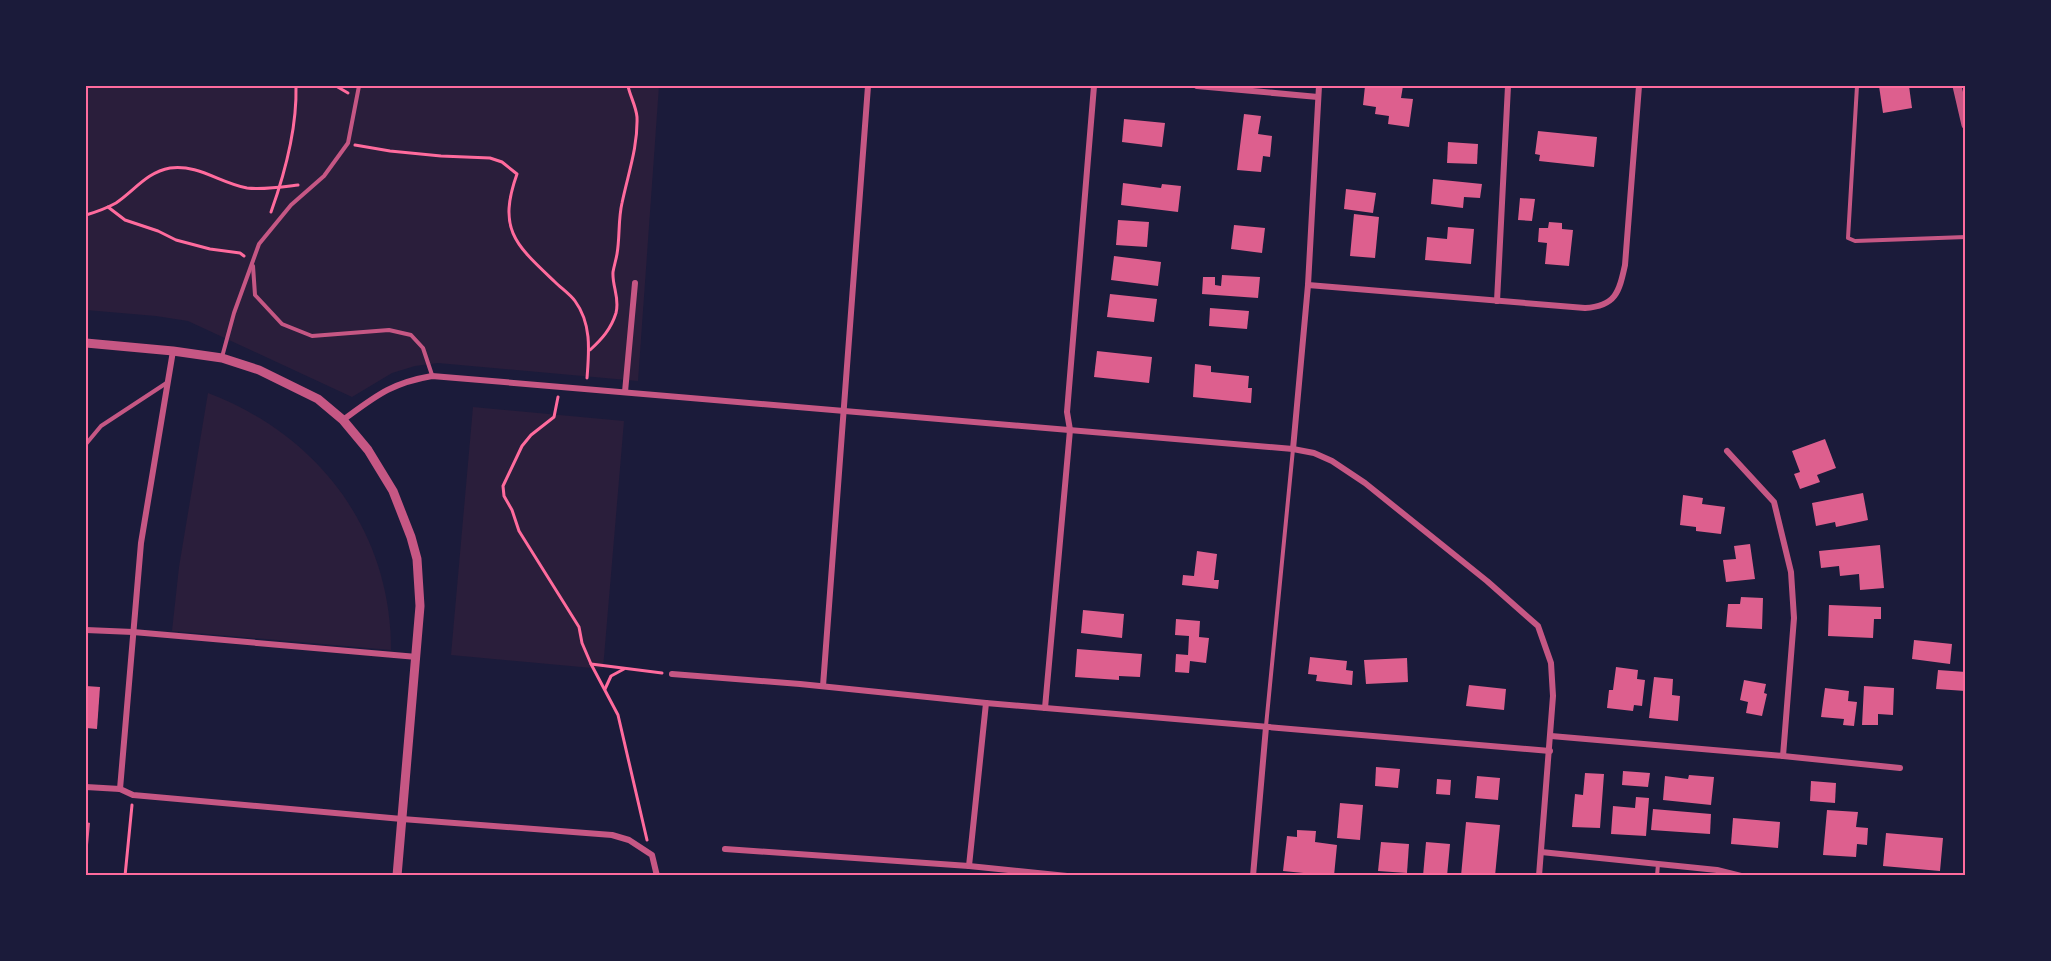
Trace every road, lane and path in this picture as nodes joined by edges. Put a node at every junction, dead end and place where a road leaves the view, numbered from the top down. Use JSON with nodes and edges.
{"nodes":[{"id":1,"x":296,"y":86,"type":"edge"},
{"id":2,"x":359,"y":86,"type":"edge"},
{"id":3,"x":628,"y":86,"type":"edge"},
{"id":4,"x":868,"y":86,"type":"edge"},
{"id":5,"x":1094,"y":86,"type":"edge"},
{"id":6,"x":1197,"y":86,"type":"edge"},
{"id":7,"x":1319,"y":86,"type":"edge"},
{"id":8,"x":1508,"y":86,"type":"edge"},
{"id":9,"x":1639,"y":86,"type":"edge"},
{"id":10,"x":1857,"y":86,"type":"edge"},
{"id":11,"x":1957,"y":86,"type":"edge"},
{"id":12,"x":1318,"y":97,"type":"junction"},
{"id":13,"x":1965,"y":125,"type":"edge"},
{"id":14,"x":348,"y":143,"type":"junction"},
{"id":15,"x":316,"y":183,"type":"junction"},
{"id":16,"x":280,"y":188,"type":"junction"},
{"id":17,"x":108,"y":206,"type":"junction"},
{"id":18,"x":86,"y":215,"type":"edge"},
{"id":19,"x":270,"y":216,"type":"dead end"},
{"id":20,"x":1965,"y":237,"type":"edge"},
{"id":21,"x":252,"y":262,"type":"junction"},
{"id":22,"x":635,"y":283,"type":"dead end"},
{"id":23,"x":1308,"y":285,"type":"junction"},
{"id":24,"x":1497,"y":301,"type":"junction"},
{"id":25,"x":86,"y":343,"type":"edge"},
{"id":26,"x":590,"y":350,"type":"junction"},
{"id":27,"x":173,"y":351,"type":"junction"},
{"id":28,"x":222,"y":358,"type":"junction"},
{"id":29,"x":432,"y":376,"type":"junction"},
{"id":30,"x":169,"y":381,"type":"junction"},
{"id":31,"x":559,"y":386,"type":"junction"},
{"id":32,"x":586,"y":388,"type":"junction"},
{"id":33,"x":625,"y":392,"type":"junction"},
{"id":34,"x":844,"y":411,"type":"junction"},
{"id":35,"x":343,"y":420,"type":"junction"},
{"id":36,"x":1070,"y":430,"type":"junction"},
{"id":37,"x":86,"y":444,"type":"edge"},
{"id":38,"x":1293,"y":449,"type":"junction"},
{"id":39,"x":1727,"y":451,"type":"dead end"},
{"id":40,"x":86,"y":630,"type":"edge"},
{"id":41,"x":134,"y":632,"type":"junction"},
{"id":42,"x":417,"y":657,"type":"junction"},
{"id":43,"x":591,"y":664,"type":"junction"},
{"id":44,"x":625,"y":668,"type":"junction"},
{"id":45,"x":672,"y":674,"type":"joint"},
{"id":46,"x":823,"y":686,"type":"junction"},
{"id":47,"x":605,"y":689,"type":"junction"},
{"id":48,"x":986,"y":703,"type":"junction"},
{"id":49,"x":1045,"y":708,"type":"junction"},
{"id":50,"x":1266,"y":727,"type":"junction"},
{"id":51,"x":1551,"y":736,"type":"junction"},
{"id":52,"x":1550,"y":751,"type":"junction"},
{"id":53,"x":1783,"y":756,"type":"junction"},
{"id":54,"x":1900,"y":768,"type":"dead end"},
{"id":55,"x":86,"y":787,"type":"edge"},
{"id":56,"x":120,"y":789,"type":"junction"},
{"id":57,"x":133,"y":795,"type":"junction"},
{"id":58,"x":402,"y":819,"type":"junction"},
{"id":59,"x":725,"y":849,"type":"dead end"},
{"id":60,"x":1541,"y":852,"type":"junction"},
{"id":61,"x":651,"y":855,"type":"junction"},
{"id":62,"x":1658,"y":864,"type":"junction"},
{"id":63,"x":969,"y":866,"type":"junction"},
{"id":64,"x":125,"y":876,"type":"edge"},
{"id":65,"x":398,"y":876,"type":"edge"},
{"id":66,"x":657,"y":876,"type":"edge"},
{"id":67,"x":1067,"y":876,"type":"edge"},
{"id":68,"x":1253,"y":876,"type":"edge"},
{"id":69,"x":1539,"y":876,"type":"edge"},
{"id":70,"x":1657,"y":876,"type":"edge"},
{"id":71,"x":1741,"y":876,"type":"edge"}],
"edges":[{"from":1,"to":16,"type":"path"},
{"from":2,"to":14,"type":"lane"},
{"from":3,"to":26,"type":"path"},
{"from":4,"to":34,"type":"street"},
{"from":5,"to":36,"type":"street"},
{"from":6,"to":12,"type":"street"},
{"from":7,"to":12,"type":"street"},
{"from":8,"to":24,"type":"street"},
{"from":9,"to":24,"type":"street"},
{"from":10,"to":20,"type":"lane"},
{"from":11,"to":13,"type":"street"},
{"from":12,"to":23,"type":"street"},
{"from":14,"to":15,"type":"lane"},
{"from":14,"to":26,"type":"path"},
{"from":15,"to":16,"type":"path"},
{"from":15,"to":21,"type":"lane"},
{"from":16,"to":17,"type":"path"},
{"from":16,"to":19,"type":"path"},
{"from":17,"to":18,"type":"path"},
{"from":17,"to":21,"type":"path"},
{"from":21,"to":28,"type":"lane"},
{"from":21,"to":29,"type":"lane"},
{"from":22,"to":33,"type":"street"},
{"from":23,"to":24,"type":"street"},
{"from":23,"to":38,"type":"street"},
{"from":25,"to":27,"type":"street"},
{"from":26,"to":32,"type":"path"},
{"from":27,"to":28,"type":"street"},
{"from":27,"to":30,"type":"street"},
{"from":28,"to":35,"type":"street"},
{"from":29,"to":31,"type":"street"},
{"from":29,"to":35,"type":"street"},
{"from":30,"to":37,"type":"lane"},
{"from":30,"to":41,"type":"street"},
{"from":31,"to":32,"type":"street"},
{"from":31,"to":43,"type":"path"},
{"from":32,"to":33,"type":"street"},
{"from":33,"to":34,"type":"street"},
{"from":34,"to":36,"type":"street"},
{"from":34,"to":46,"type":"street"},
{"from":35,"to":42,"type":"street"},
{"from":36,"to":38,"type":"street"},
{"from":36,"to":49,"type":"street"},
{"from":38,"to":50,"type":"lane"},
{"from":38,"to":51,"type":"street"},
{"from":39,"to":53,"type":"street"},
{"from":40,"to":41,"type":"street"},
{"from":41,"to":42,"type":"street"},
{"from":41,"to":56,"type":"street"},
{"from":42,"to":58,"type":"street"},
{"from":43,"to":44,"type":"path"},
{"from":43,"to":47,"type":"path"},
{"from":44,"to":45,"type":"path"},
{"from":44,"to":47,"type":"path"},
{"from":45,"to":46,"type":"street"},
{"from":46,"to":48,"type":"street"},
{"from":47,"to":61,"type":"path"},
{"from":48,"to":49,"type":"street"},
{"from":48,"to":63,"type":"street"},
{"from":49,"to":50,"type":"street"},
{"from":50,"to":52,"type":"street"},
{"from":50,"to":68,"type":"street"},
{"from":51,"to":52,"type":"street"},
{"from":51,"to":53,"type":"street"},
{"from":52,"to":60,"type":"street"},
{"from":53,"to":54,"type":"street"},
{"from":55,"to":56,"type":"street"},
{"from":56,"to":57,"type":"street"},
{"from":57,"to":58,"type":"street"},
{"from":57,"to":64,"type":"path"},
{"from":58,"to":61,"type":"street"},
{"from":58,"to":65,"type":"street"},
{"from":59,"to":63,"type":"street"},
{"from":60,"to":62,"type":"street"},
{"from":60,"to":69,"type":"street"},
{"from":61,"to":66,"type":"street"},
{"from":62,"to":70,"type":"lane"},
{"from":62,"to":71,"type":"street"},
{"from":63,"to":67,"type":"street"}]}
